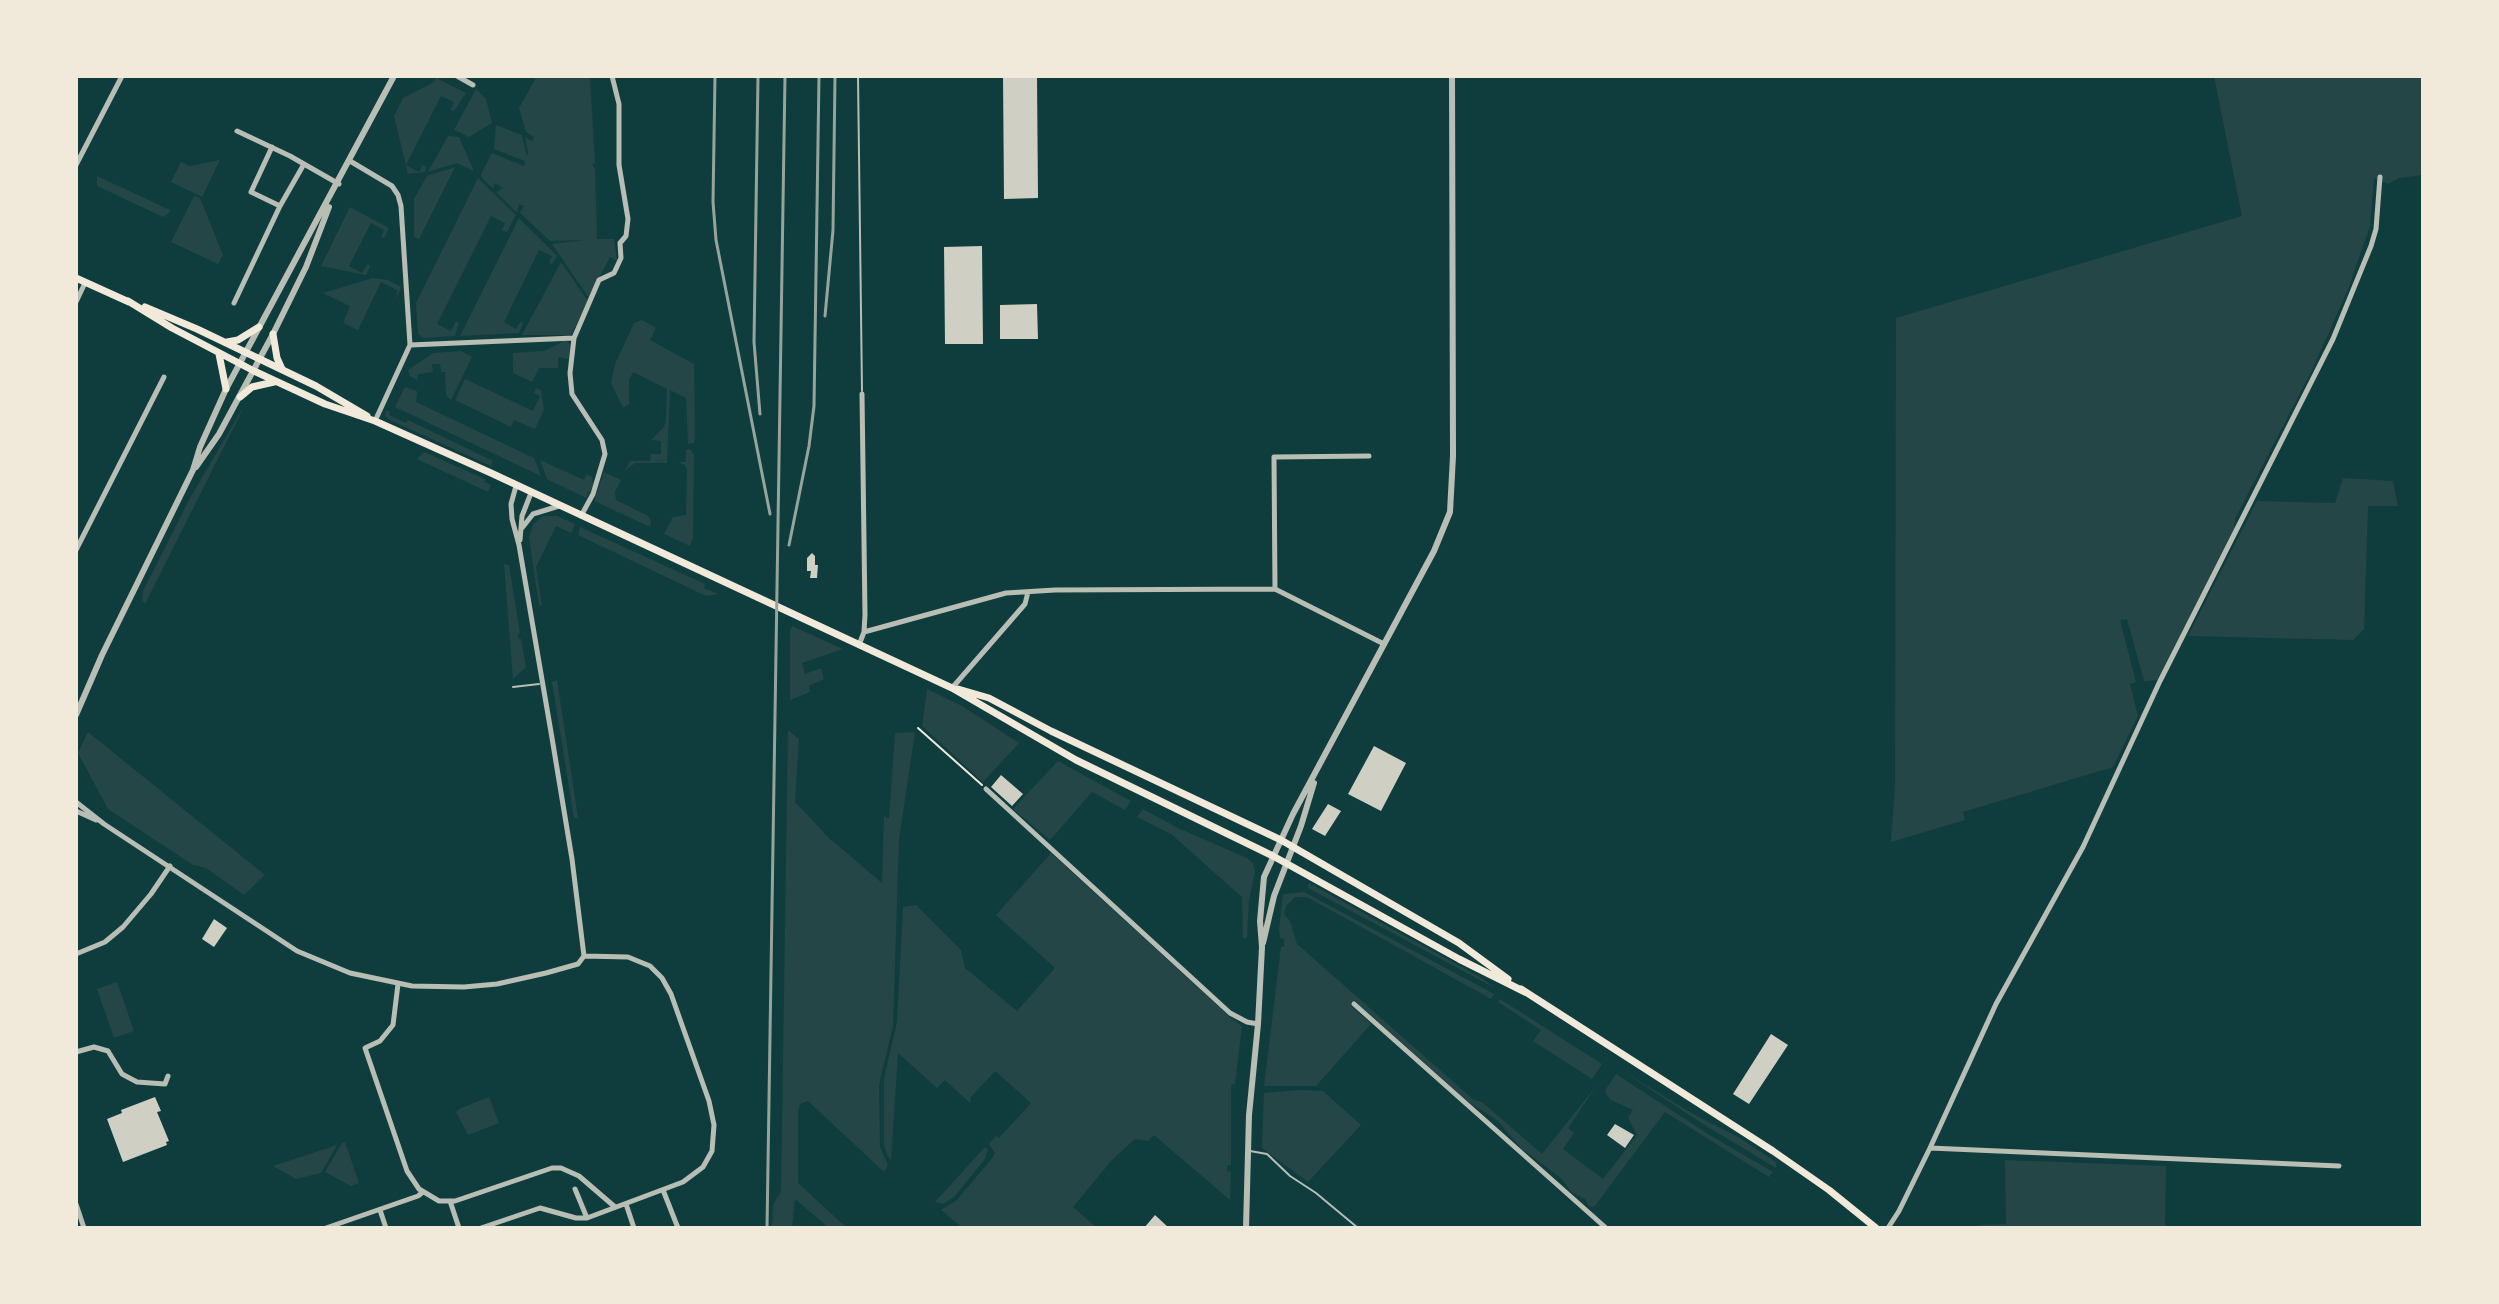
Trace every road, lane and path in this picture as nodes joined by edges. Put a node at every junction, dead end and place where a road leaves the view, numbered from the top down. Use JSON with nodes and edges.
{"nodes":[{"id":1,"x":122,"y":76,"type":"edge"},
{"id":2,"x":394,"y":76,"type":"edge"},
{"id":3,"x":457,"y":76,"type":"edge"},
{"id":4,"x":612,"y":76,"type":"edge"},
{"id":5,"x":858,"y":76,"type":"edge"},
{"id":6,"x":1452,"y":76,"type":"edge"},
{"id":7,"x":473,"y":85,"type":"dead end"},
{"id":8,"x":237,"y":131,"type":"dead end"},
{"id":9,"x":272,"y":147,"type":"junction"},
{"id":10,"x":350,"y":161,"type":"junction"},
{"id":11,"x":304,"y":164,"type":"junction"},
{"id":12,"x":76,"y":165,"type":"edge"},
{"id":13,"x":2380,"y":177,"type":"dead end"},
{"id":14,"x":337,"y":186,"type":"junction"},
{"id":15,"x":280,"y":206,"type":"junction"},
{"id":16,"x":76,"y":278,"type":"edge"},
{"id":17,"x":85,"y":283,"type":"junction"},
{"id":18,"x":128,"y":301,"type":"junction"},
{"id":19,"x":76,"y":302,"type":"edge"},
{"id":20,"x":234,"y":303,"type":"dead end"},
{"id":21,"x":259,"y":327,"type":"junction"},
{"id":22,"x":273,"y":334,"type":"junction"},
{"id":23,"x":574,"y":338,"type":"junction"},
{"id":24,"x":225,"y":342,"type":"junction"},
{"id":25,"x":410,"y":345,"type":"junction"},
{"id":26,"x":246,"y":353,"type":"junction"},
{"id":27,"x":219,"y":354,"type":"junction"},
{"id":28,"x":260,"y":359,"type":"junction"},
{"id":29,"x":240,"y":364,"type":"junction"},
{"id":30,"x":282,"y":369,"type":"junction"},
{"id":31,"x":254,"y":371,"type":"junction"},
{"id":32,"x":164,"y":377,"type":"dead end"},
{"id":33,"x":276,"y":382,"type":"junction"},
{"id":34,"x":226,"y":389,"type":"junction"},
{"id":35,"x":862,"y":394,"type":"joint"},
{"id":36,"x":240,"y":397,"type":"junction"},
{"id":37,"x":375,"y":421,"type":"junction"},
{"id":38,"x":1369,"y":456,"type":"dead end"},
{"id":39,"x":193,"y":470,"type":"junction"},
{"id":40,"x":516,"y":486,"type":"junction"},
{"id":41,"x":531,"y":493,"type":"junction"},
{"id":42,"x":560,"y":506,"type":"junction"},
{"id":43,"x":581,"y":516,"type":"junction"},
{"id":44,"x":520,"y":533,"type":"junction"},
{"id":45,"x":519,"y":545,"type":"junction"},
{"id":46,"x":76,"y":550,"type":"edge"},
{"id":47,"x":1275,"y":589,"type":"junction"},
{"id":48,"x":1028,"y":592,"type":"junction"},
{"id":49,"x":864,"y":632,"type":"junction"},
{"id":50,"x":1385,"y":644,"type":"junction"},
{"id":51,"x":859,"y":645,"type":"junction"},
{"id":52,"x":542,"y":684,"type":"junction"},
{"id":53,"x":513,"y":687,"type":"dead end"},
{"id":54,"x":952,"y":688,"type":"junction"},
{"id":55,"x":85,"y":692,"type":"junction"},
{"id":56,"x":76,"y":707,"type":"edge"},
{"id":57,"x":76,"y":715,"type":"edge"},
{"id":58,"x":918,"y":728,"type":"dead end"},
{"id":59,"x":1316,"y":773,"type":"junction"},
{"id":60,"x":986,"y":789,"type":"joint"},
{"id":61,"x":76,"y":802,"type":"edge"},
{"id":62,"x":76,"y":811,"type":"edge"},
{"id":63,"x":104,"y":824,"type":"junction"},
{"id":64,"x":1281,"y":840,"type":"junction"},
{"id":65,"x":1294,"y":847,"type":"junction"},
{"id":66,"x":1273,"y":856,"type":"junction"},
{"id":67,"x":1287,"y":864,"type":"junction"},
{"id":68,"x":170,"y":866,"type":"junction"},
{"id":69,"x":1262,"y":947,"type":"junction"},
{"id":70,"x":76,"y":954,"type":"edge"},
{"id":71,"x":584,"y":956,"type":"junction"},
{"id":72,"x":398,"y":984,"type":"junction"},
{"id":73,"x":1525,"y":992,"type":"junction"},
{"id":74,"x":1354,"y":1004,"type":"dead end"},
{"id":75,"x":1258,"y":1024,"type":"junction"},
{"id":76,"x":76,"y":1052,"type":"edge"},
{"id":77,"x":168,"y":1076,"type":"dead end"},
{"id":78,"x":1930,"y":1148,"type":"junction"},
{"id":79,"x":1248,"y":1151,"type":"junction"},
{"id":80,"x":2339,"y":1166,"type":"dead end"},
{"id":81,"x":575,"y":1189,"type":"dead end"},
{"id":82,"x":663,"y":1190,"type":"junction"},
{"id":83,"x":423,"y":1192,"type":"junction"},
{"id":84,"x":450,"y":1201,"type":"junction"},
{"id":85,"x":76,"y":1204,"type":"edge"},
{"id":86,"x":626,"y":1204,"type":"junction"},
{"id":87,"x":615,"y":1207,"type":"junction"},
{"id":88,"x":380,"y":1210,"type":"junction"},
{"id":89,"x":587,"y":1218,"type":"junction"},
{"id":90,"x":84,"y":1228,"type":"edge"},
{"id":91,"x":326,"y":1228,"type":"edge"},
{"id":92,"x":386,"y":1228,"type":"edge"},
{"id":93,"x":459,"y":1228,"type":"edge"},
{"id":94,"x":481,"y":1228,"type":"edge"},
{"id":95,"x":634,"y":1228,"type":"edge"},
{"id":96,"x":678,"y":1228,"type":"edge"},
{"id":97,"x":1246,"y":1228,"type":"edge"},
{"id":98,"x":1358,"y":1228,"type":"edge"},
{"id":99,"x":1606,"y":1228,"type":"edge"},
{"id":100,"x":1876,"y":1228,"type":"edge"},
{"id":101,"x":1888,"y":1228,"type":"edge"}],
"edges":[{"from":1,"to":12,"type":"street"},
{"from":2,"to":10,"type":"street"},
{"from":3,"to":7,"type":"street"},
{"from":4,"to":23,"type":"street"},
{"from":5,"to":35,"type":"lane"},
{"from":6,"to":50,"type":"street"},
{"from":8,"to":9,"type":"street"},
{"from":9,"to":11,"type":"street"},
{"from":9,"to":15,"type":"street"},
{"from":10,"to":14,"type":"street"},
{"from":10,"to":25,"type":"street"},
{"from":11,"to":14,"type":"street"},
{"from":11,"to":15,"type":"street"},
{"from":13,"to":78,"type":"street"},
{"from":14,"to":21,"type":"street"},
{"from":14,"to":22,"type":"street"},
{"from":15,"to":20,"type":"street"},
{"from":16,"to":17,"type":"main road"},
{"from":17,"to":18,"type":"main road"},
{"from":17,"to":19,"type":"street"},
{"from":18,"to":24,"type":"main road"},
{"from":18,"to":27,"type":"main road"},
{"from":21,"to":24,"type":"main road"},
{"from":21,"to":26,"type":"street"},
{"from":22,"to":28,"type":"street"},
{"from":22,"to":30,"type":"main road"},
{"from":23,"to":25,"type":"street"},
{"from":23,"to":43,"type":"street"},
{"from":24,"to":26,"type":"main road"},
{"from":25,"to":37,"type":"street"},
{"from":26,"to":28,"type":"main road"},
{"from":26,"to":29,"type":"street"},
{"from":27,"to":29,"type":"main road"},
{"from":27,"to":34,"type":"main road"},
{"from":28,"to":30,"type":"main road"},
{"from":28,"to":31,"type":"street"},
{"from":29,"to":31,"type":"main road"},
{"from":29,"to":34,"type":"street"},
{"from":30,"to":37,"type":"main road"},
{"from":31,"to":33,"type":"main road"},
{"from":31,"to":36,"type":"street"},
{"from":32,"to":46,"type":"street"},
{"from":33,"to":36,"type":"main road"},
{"from":33,"to":37,"type":"main road"},
{"from":34,"to":39,"type":"street"},
{"from":35,"to":49,"type":"street"},
{"from":36,"to":39,"type":"street"},
{"from":37,"to":40,"type":"main road"},
{"from":38,"to":47,"type":"street"},
{"from":39,"to":55,"type":"street"},
{"from":40,"to":41,"type":"main road"},
{"from":40,"to":45,"type":"street"},
{"from":41,"to":42,"type":"main road"},
{"from":41,"to":44,"type":"street"},
{"from":42,"to":43,"type":"main road"},
{"from":42,"to":44,"type":"street"},
{"from":43,"to":51,"type":"main road"},
{"from":44,"to":45,"type":"street"},
{"from":45,"to":52,"type":"street"},
{"from":47,"to":48,"type":"street"},
{"from":47,"to":50,"type":"street"},
{"from":48,"to":49,"type":"street"},
{"from":48,"to":54,"type":"street"},
{"from":49,"to":51,"type":"street"},
{"from":50,"to":59,"type":"street"},
{"from":51,"to":54,"type":"main road"},
{"from":52,"to":53,"type":"lane"},
{"from":52,"to":71,"type":"street"},
{"from":54,"to":64,"type":"main road"},
{"from":54,"to":66,"type":"main road"},
{"from":55,"to":56,"type":"street"},
{"from":55,"to":57,"type":"street"},
{"from":58,"to":60,"type":"path"},
{"from":59,"to":64,"type":"street"},
{"from":59,"to":65,"type":"street"},
{"from":60,"to":75,"type":"street"},
{"from":61,"to":63,"type":"street"},
{"from":62,"to":63,"type":"street"},
{"from":63,"to":68,"type":"street"},
{"from":64,"to":65,"type":"main road"},
{"from":64,"to":66,"type":"street"},
{"from":65,"to":67,"type":"street"},
{"from":65,"to":73,"type":"main road"},
{"from":66,"to":67,"type":"main road"},
{"from":66,"to":69,"type":"street"},
{"from":67,"to":69,"type":"street"},
{"from":67,"to":73,"type":"main road"},
{"from":68,"to":70,"type":"street"},
{"from":68,"to":72,"type":"street"},
{"from":69,"to":75,"type":"street"},
{"from":71,"to":72,"type":"street"},
{"from":71,"to":82,"type":"street"},
{"from":72,"to":83,"type":"street"},
{"from":73,"to":100,"type":"main road"},
{"from":74,"to":99,"type":"street"},
{"from":75,"to":79,"type":"street"},
{"from":76,"to":77,"type":"street"},
{"from":78,"to":80,"type":"street"},
{"from":78,"to":101,"type":"street"},
{"from":79,"to":97,"type":"street"},
{"from":79,"to":98,"type":"lane"},
{"from":81,"to":89,"type":"street"},
{"from":82,"to":86,"type":"street"},
{"from":82,"to":96,"type":"street"},
{"from":83,"to":84,"type":"street"},
{"from":83,"to":88,"type":"street"},
{"from":84,"to":87,"type":"street"},
{"from":84,"to":93,"type":"street"},
{"from":85,"to":90,"type":"street"},
{"from":86,"to":87,"type":"street"},
{"from":86,"to":95,"type":"street"},
{"from":87,"to":89,"type":"street"},
{"from":88,"to":91,"type":"street"},
{"from":88,"to":92,"type":"street"},
{"from":89,"to":94,"type":"street"}]}
